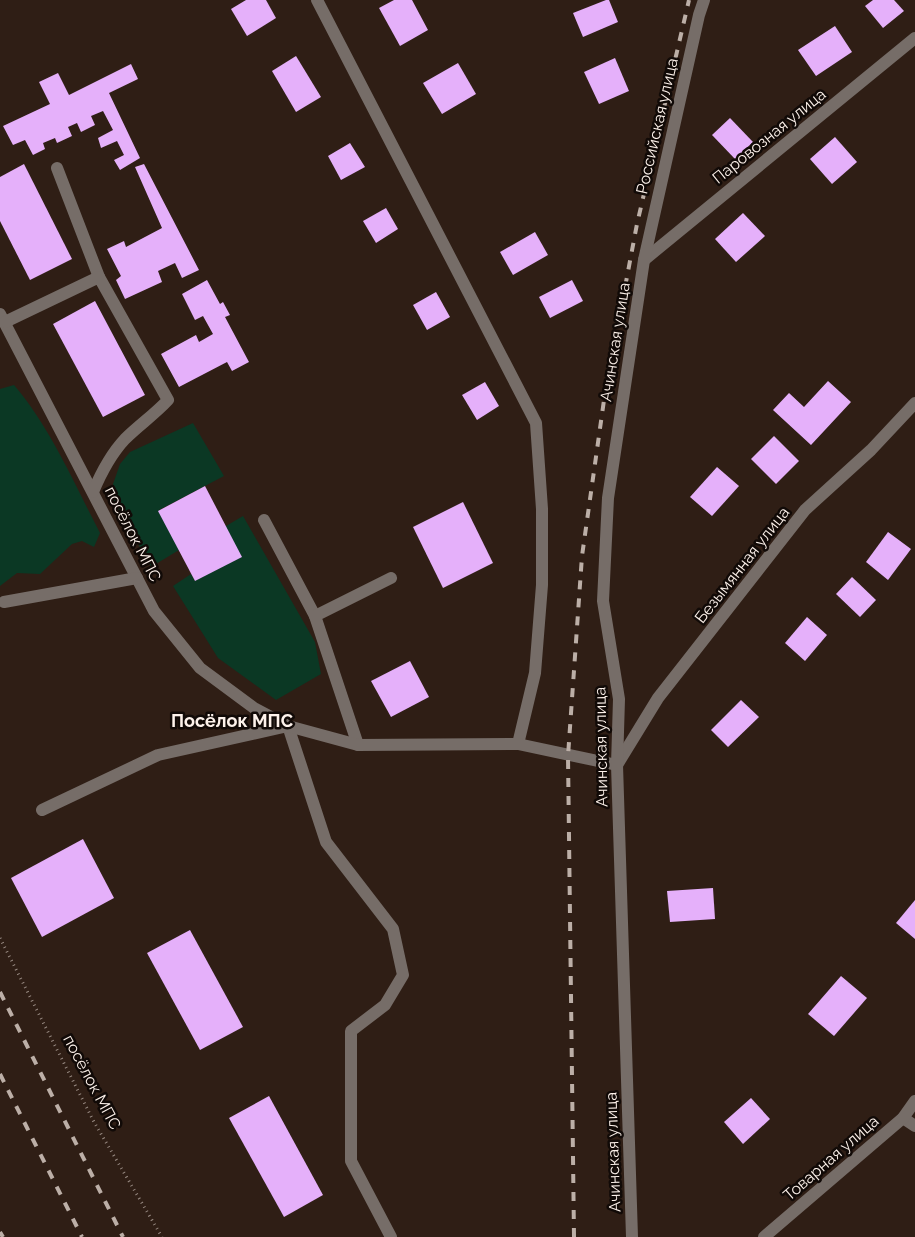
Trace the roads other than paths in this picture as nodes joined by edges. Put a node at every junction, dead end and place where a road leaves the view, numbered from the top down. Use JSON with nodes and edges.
{"nodes":[{"id":1,"x":317,"y":0,"type":"edge"},
{"id":2,"x":704,"y":0,"type":"edge"},
{"id":3,"x":915,"y":38,"type":"edge"},
{"id":4,"x":57,"y":168,"type":"dead end"},
{"id":5,"x":644,"y":260,"type":"junction"},
{"id":6,"x":99,"y":277,"type":"junction"},
{"id":7,"x":2,"y":318,"type":"edge"},
{"id":8,"x":915,"y":403,"type":"edge"},
{"id":9,"x":92,"y":492,"type":"junction"},
{"id":10,"x":264,"y":520,"type":"dead end"},
{"id":11,"x":136,"y":578,"type":"junction"},
{"id":12,"x":391,"y":578,"type":"dead end"},
{"id":13,"x":4,"y":602,"type":"dead end"},
{"id":14,"x":315,"y":616,"type":"junction"},
{"id":15,"x":288,"y":726,"type":"junction"},
{"id":16,"x":518,"y":744,"type":"junction"},
{"id":17,"x":358,"y":745,"type":"junction"},
{"id":18,"x":617,"y":765,"type":"junction"},
{"id":19,"x":42,"y":810,"type":"dead end"},
{"id":20,"x":915,"y":1101,"type":"edge"},
{"id":21,"x":903,"y":1118,"type":"junction"},
{"id":22,"x":915,"y":1126,"type":"edge"},
{"id":23,"x":391,"y":1237,"type":"edge"},
{"id":24,"x":632,"y":1237,"type":"edge"},
{"id":25,"x":764,"y":1237,"type":"edge"}],
"edges":[{"from":1,"to":16,"type":"street"},
{"from":2,"to":5,"type":"street","name":"Российская улица"},
{"from":3,"to":5,"type":"street","name":"Паровозная улица"},
{"from":4,"to":6,"type":"street"},
{"from":5,"to":18,"type":"street","name":"Ачинская улица"},
{"from":6,"to":7,"type":"street"},
{"from":6,"to":9,"type":"street"},
{"from":7,"to":9,"type":"street","name":"посёлок МПС"},
{"from":8,"to":18,"type":"street","name":"Безымянная улица"},
{"from":9,"to":11,"type":"street","name":"посёлок МПС"},
{"from":10,"to":14,"type":"street"},
{"from":11,"to":13,"type":"street"},
{"from":11,"to":15,"type":"street","name":"посёлок МПС"},
{"from":12,"to":14,"type":"street"},
{"from":14,"to":17,"type":"street"},
{"from":15,"to":17,"type":"street","name":"посёлок МПС"},
{"from":15,"to":19,"type":"street"},
{"from":15,"to":23,"type":"street"},
{"from":16,"to":17,"type":"street","name":"посёлок МПС"},
{"from":16,"to":18,"type":"street","name":"посёлок МПС"},
{"from":18,"to":24,"type":"street","name":"Ачинская улица"},
{"from":20,"to":21,"type":"street","name":"Товарная улица"},
{"from":21,"to":22,"type":"street"},
{"from":21,"to":25,"type":"street","name":"Товарная улица"}]}
